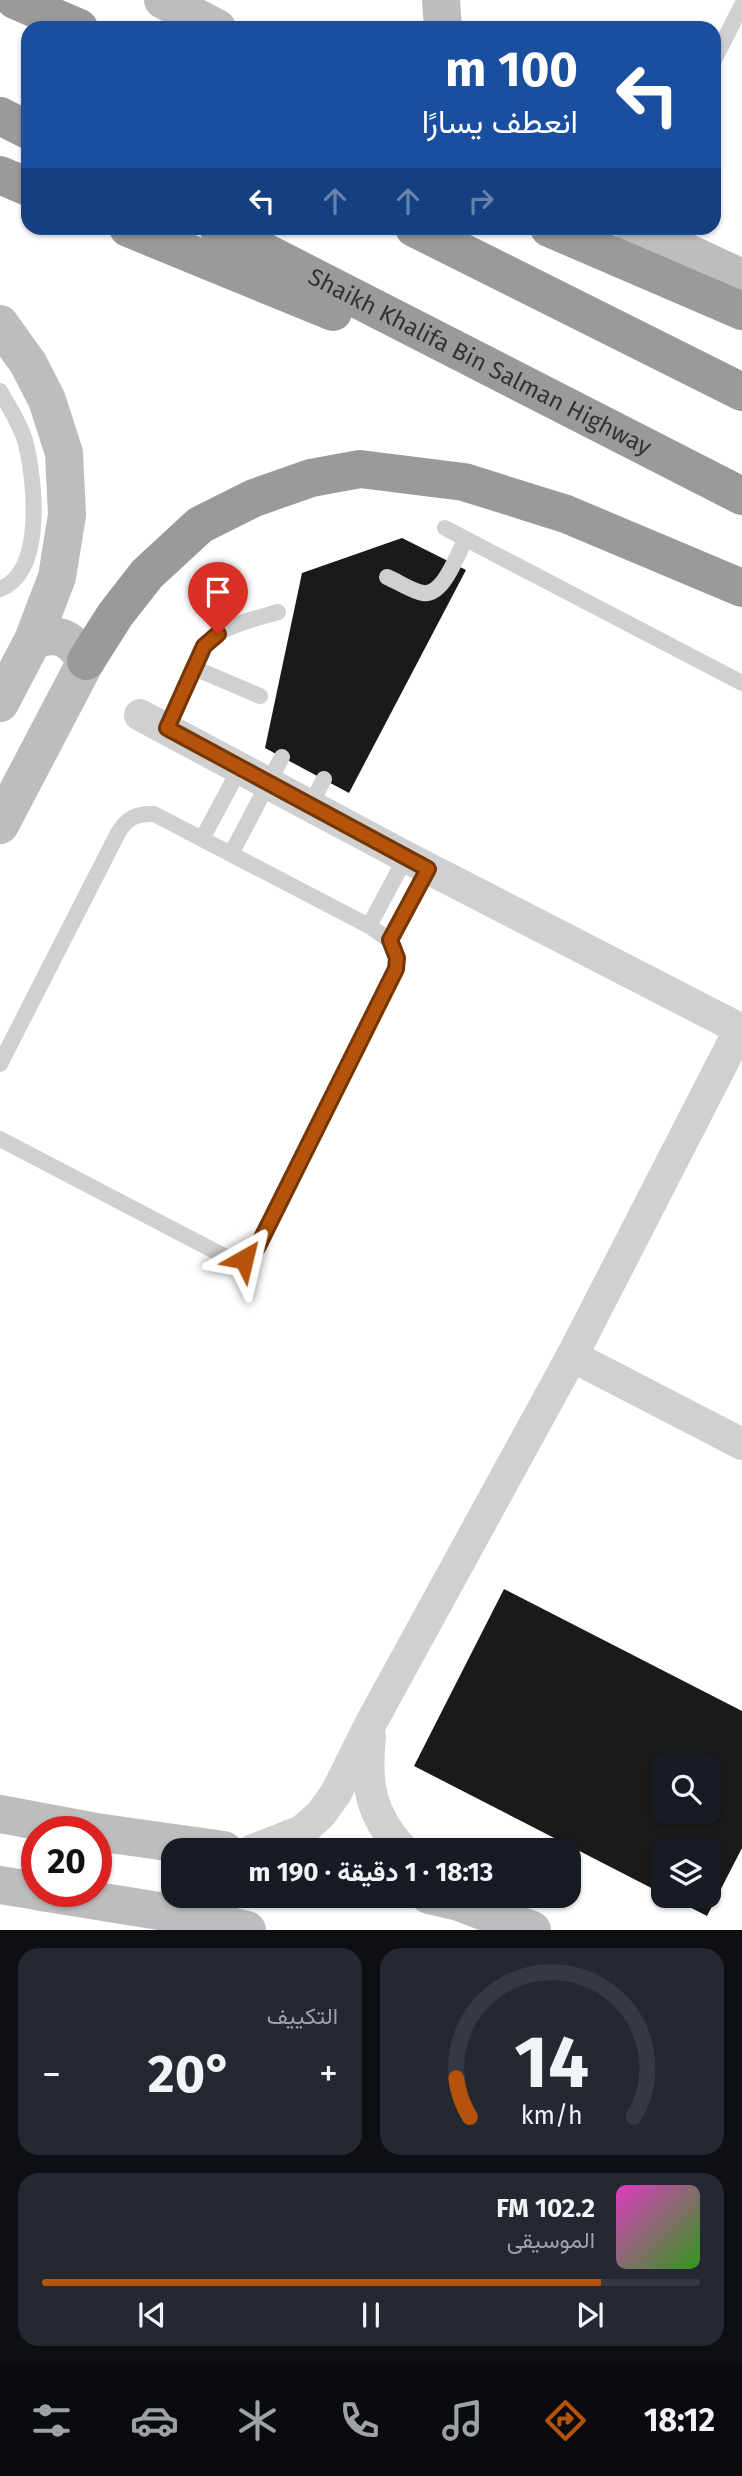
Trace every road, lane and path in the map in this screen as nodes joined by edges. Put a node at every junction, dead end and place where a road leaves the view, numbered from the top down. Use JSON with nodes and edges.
{"nodes":[{"id":1,"x":15,"y":0,"type":"edge"},
{"id":2,"x":163,"y":0,"type":"edge"},
{"id":3,"x":441,"y":0,"type":"edge"},
{"id":4,"x":742,"y":5,"type":"edge"},
{"id":5,"x":0,"y":17,"type":"edge"},
{"id":6,"x":63,"y":21,"type":"edge"},
{"id":7,"x":204,"y":21,"type":"edge"},
{"id":8,"x":442,"y":21,"type":"edge"},
{"id":9,"x":21,"y":28,"type":"edge"},
{"id":10,"x":721,"y":46,"type":"edge"},
{"id":11,"x":0,"y":116,"type":"edge"},
{"id":12,"x":21,"y":126,"type":"edge"},
{"id":13,"x":0,"y":175,"type":"edge"},
{"id":14,"x":21,"y":184,"type":"edge"},
{"id":15,"x":145,"y":235,"type":"edge"},
{"id":16,"x":232,"y":235,"type":"edge"},
{"id":17,"x":428,"y":235,"type":"edge"},
{"id":18,"x":565,"y":235,"type":"edge"},
{"id":19,"x":650,"y":235,"type":"edge"},
{"id":20,"x":671,"y":235,"type":"edge"},
{"id":21,"x":742,"y":276,"type":"edge"},
{"id":22,"x":742,"y":311,"type":"edge"},
{"id":23,"x":0,"y":324,"type":"edge"},
{"id":24,"x":0,"y":391,"type":"edge"},
{"id":25,"x":742,"y":392,"type":"edge"},
{"id":26,"x":583,"y":415,"type":"junction"},
{"id":27,"x":742,"y":496,"type":"edge"},
{"id":28,"x":445,"y":527,"type":"dead end"},
{"id":29,"x":466,"y":538,"type":"junction"},
{"id":30,"x":387,"y":577,"type":"dead end"},
{"id":31,"x":742,"y":588,"type":"edge"},
{"id":32,"x":0,"y":589,"type":"edge"},
{"id":33,"x":278,"y":612,"type":"dead end"},
{"id":34,"x":33,"y":640,"type":"junction"},
{"id":35,"x":86,"y":661,"type":"junction"},
{"id":36,"x":194,"y":668,"type":"junction"},
{"id":37,"x":742,"y":683,"type":"edge"},
{"id":38,"x":260,"y":696,"type":"dead end"},
{"id":39,"x":0,"y":703,"type":"edge"},
{"id":40,"x":154,"y":722,"type":"joint"},
{"id":41,"x":240,"y":768,"type":"junction"},
{"id":42,"x":276,"y":770,"type":"junction"},
{"id":43,"x":0,"y":825,"type":"edge"},
{"id":44,"x":202,"y":839,"type":"junction"},
{"id":45,"x":231,"y":854,"type":"junction"},
{"id":46,"x":417,"y":863,"type":"junction"},
{"id":47,"x":369,"y":926,"type":"junction"},
{"id":48,"x":390,"y":940,"type":"junction"},
{"id":49,"x":741,"y":1030,"type":"edge"},
{"id":50,"x":0,"y":1064,"type":"edge"},
{"id":51,"x":0,"y":1139,"type":"edge"},
{"id":52,"x":572,"y":1356,"type":"junction"},
{"id":53,"x":742,"y":1444,"type":"edge"},
{"id":54,"x":372,"y":1721,"type":"junction"},
{"id":55,"x":0,"y":1814,"type":"edge"},
{"id":56,"x":21,"y":1818,"type":"edge"},
{"id":57,"x":112,"y":1834,"type":"edge"},
{"id":58,"x":284,"y":1838,"type":"edge"},
{"id":59,"x":391,"y":1838,"type":"edge"},
{"id":60,"x":161,"y":1841,"type":"edge"},
{"id":61,"x":0,"y":1885,"type":"edge"},
{"id":62,"x":21,"y":1888,"type":"edge"},
{"id":63,"x":112,"y":1903,"type":"edge"},
{"id":64,"x":473,"y":1908,"type":"edge"},
{"id":65,"x":247,"y":1930,"type":"edge"},
{"id":66,"x":532,"y":1930,"type":"edge"}],
"edges":[{"from":1,"to":6,"type":"highway"},
{"from":2,"to":7,"type":"main road"},
{"from":3,"to":8,"type":"main road"},
{"from":4,"to":10,"type":"lane"},
{"from":5,"to":9,"type":"highway"},
{"from":11,"to":12,"type":"highway"},
{"from":13,"to":14,"type":"highway"},
{"from":15,"to":26,"type":"highway"},
{"from":16,"to":26,"type":"highway","name":"Shaikh Khalifa Bin Salman Highway"},
{"from":17,"to":25,"type":"highway"},
{"from":18,"to":22,"type":"highway"},
{"from":19,"to":21,"type":"main road"},
{"from":20,"to":21,"type":"main road"},
{"from":23,"to":34,"type":"main road"},
{"from":24,"to":32,"type":"lane"},
{"from":26,"to":27,"type":"highway","name":"Shaikh Khalifa Bin Salman Highway"},
{"from":28,"to":29,"type":"lane"},
{"from":29,"to":30,"type":"lane"},
{"from":29,"to":37,"type":"lane"},
{"from":31,"to":35,"type":"highway"},
{"from":33,"to":36,"type":"lane"},
{"from":34,"to":35,"type":"main road"},
{"from":34,"to":39,"type":"main road"},
{"from":35,"to":43,"type":"main road"},
{"from":36,"to":38,"type":"lane"},
{"from":36,"to":40,"type":"lane"},
{"from":40,"to":41,"type":"street"},
{"from":41,"to":42,"type":"street"},
{"from":41,"to":44,"type":"lane"},
{"from":42,"to":45,"type":"lane"},
{"from":42,"to":46,"type":"street"},
{"from":44,"to":45,"type":"lane"},
{"from":44,"to":50,"type":"lane"},
{"from":45,"to":47,"type":"lane"},
{"from":46,"to":47,"type":"lane"},
{"from":46,"to":48,"type":"lane"},
{"from":46,"to":49,"type":"street"},
{"from":47,"to":48,"type":"lane"},
{"from":48,"to":51,"type":"lane"},
{"from":49,"to":52,"type":"street"},
{"from":52,"to":53,"type":"street"},
{"from":52,"to":54,"type":"street"},
{"from":54,"to":58,"type":"street"},
{"from":54,"to":59,"type":"street"},
{"from":55,"to":56,"type":"main road"},
{"from":57,"to":60,"type":"main road"},
{"from":61,"to":62,"type":"main road"},
{"from":63,"to":65,"type":"main road"},
{"from":64,"to":66,"type":"main road"}]}
